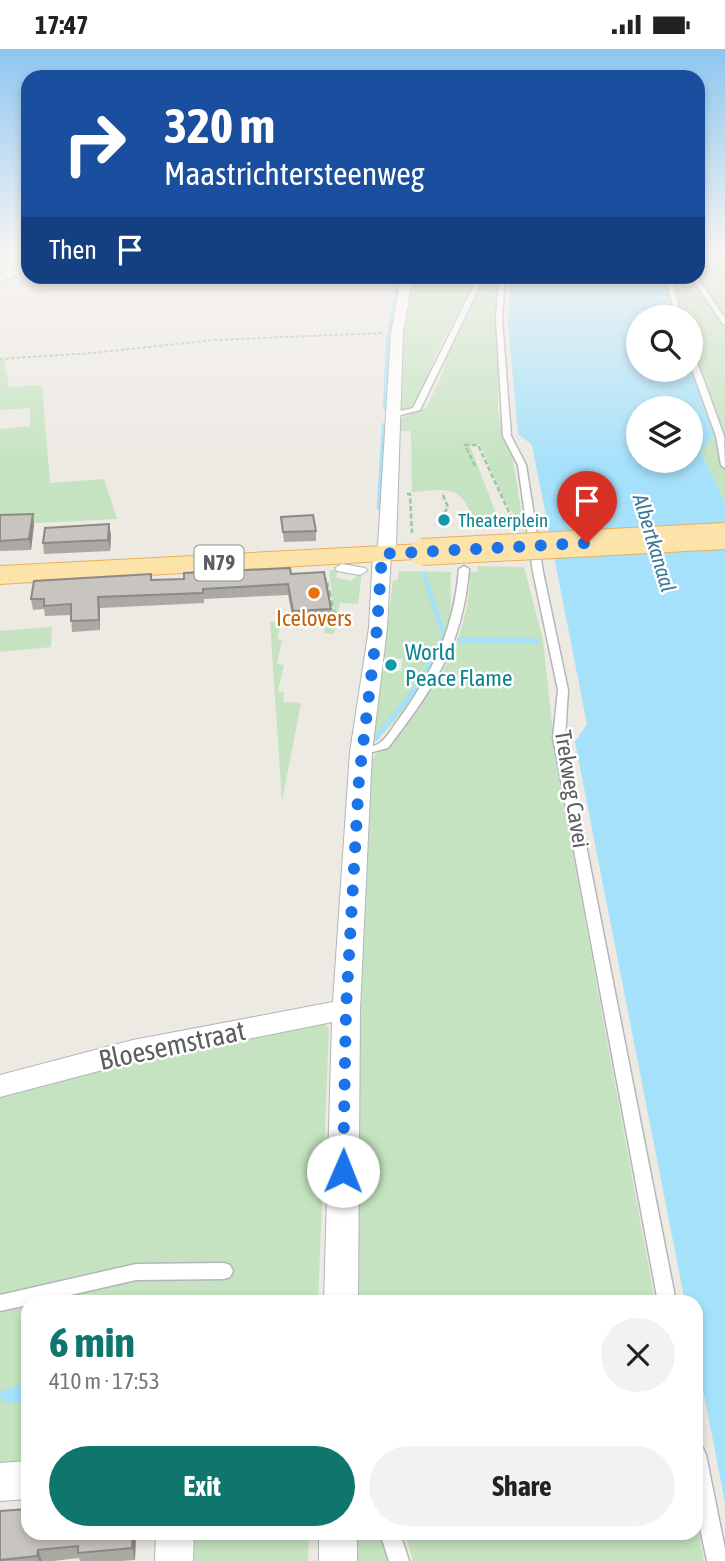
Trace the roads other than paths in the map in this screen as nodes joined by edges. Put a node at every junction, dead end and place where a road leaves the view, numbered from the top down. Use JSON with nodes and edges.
{"nodes":[{"id":1,"x":399,"y":324,"type":"edge"},
{"id":2,"x":458,"y":324,"type":"edge"},
{"id":3,"x":499,"y":324,"type":"edge"},
{"id":4,"x":700,"y":382,"type":"edge"},
{"id":5,"x":393,"y":416,"type":"junction"},
{"id":6,"x":725,"y":465,"type":"edge"},
{"id":7,"x":725,"y":536,"type":"edge"},
{"id":8,"x":382,"y":554,"type":"junction"},
{"id":9,"x":342,"y":569,"type":"road end"},
{"id":10,"x":464,"y":569,"type":"dead end"},
{"id":11,"x":360,"y":571,"type":"dead end"},
{"id":12,"x":0,"y":575,"type":"edge"},
{"id":13,"x":361,"y":752,"type":"junction"},
{"id":14,"x":346,"y":1009,"type":"junction"},
{"id":15,"x":0,"y":1086,"type":"edge"},
{"id":16,"x":224,"y":1271,"type":"dead end"},
{"id":17,"x":35,"y":1295,"type":"edge"},
{"id":18,"x":341,"y":1295,"type":"edge"},
{"id":19,"x":666,"y":1295,"type":"edge"},
{"id":20,"x":21,"y":1298,"type":"edge"},
{"id":21,"x":0,"y":1303,"type":"edge"},
{"id":22,"x":21,"y":1480,"type":"edge"},
{"id":23,"x":0,"y":1482,"type":"edge"},
{"id":24,"x":703,"y":1490,"type":"edge"},
{"id":25,"x":175,"y":1540,"type":"edge"},
{"id":26,"x":338,"y":1540,"type":"edge"},
{"id":27,"x":392,"y":1540,"type":"edge"},
{"id":28,"x":174,"y":1561,"type":"edge"},
{"id":29,"x":338,"y":1561,"type":"edge"},
{"id":30,"x":400,"y":1561,"type":"edge"},
{"id":31,"x":717,"y":1561,"type":"edge"}],
"edges":[{"from":1,"to":5,"type":"street"},
{"from":2,"to":5,"type":"lane"},
{"from":3,"to":19,"type":"lane","name":"Trekweg Cavei"},
{"from":4,"to":6,"type":"lane"},
{"from":5,"to":8,"type":"street"},
{"from":7,"to":8,"type":"main road","number":"N79","bridge":true},
{"from":8,"to":12,"type":"main road","number":"N79"},
{"from":8,"to":13,"type":"street"},
{"from":9,"to":11,"type":"street"},
{"from":10,"to":13,"type":"lane"},
{"from":13,"to":14,"type":"street"},
{"from":14,"to":15,"type":"street","name":"Bloesemstraat"},
{"from":14,"to":18,"type":"street"},
{"from":16,"to":17,"type":"lane"},
{"from":20,"to":21,"type":"lane"},
{"from":22,"to":23,"type":"street"},
{"from":24,"to":31,"type":"lane"},
{"from":25,"to":28,"type":"street"},
{"from":26,"to":29,"type":"street"},
{"from":27,"to":30,"type":"lane"}]}
